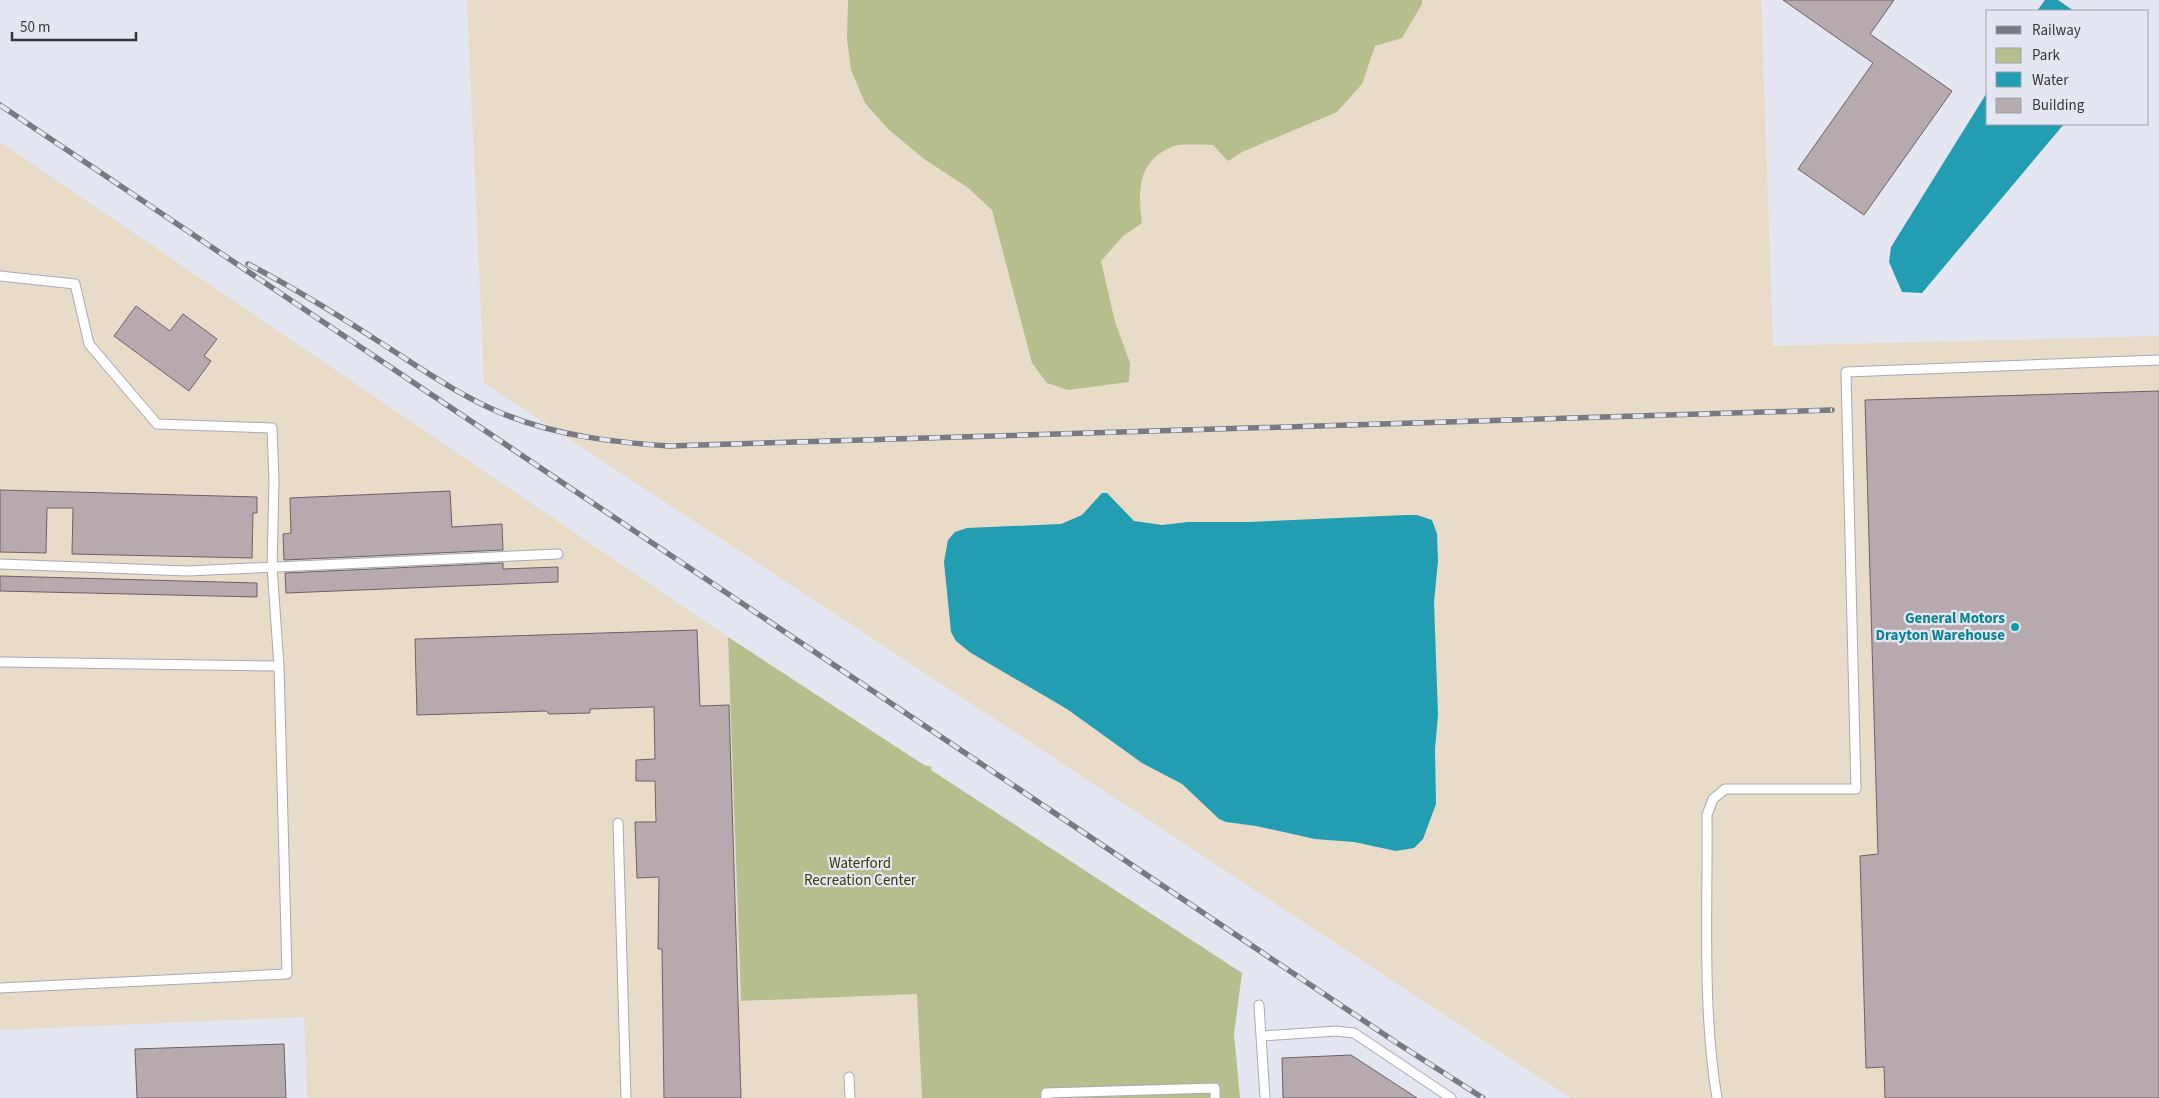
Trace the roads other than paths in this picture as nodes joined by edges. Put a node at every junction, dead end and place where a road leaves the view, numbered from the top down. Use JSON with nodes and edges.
{"nodes":[{"id":1,"x":0,"y":276,"type":"edge"},
{"id":2,"x":2159,"y":360,"type":"edge"},
{"id":3,"x":558,"y":554,"type":"dead end"},
{"id":4,"x":0,"y":564,"type":"edge"},
{"id":5,"x":272,"y":567,"type":"junction"},
{"id":6,"x":0,"y":662,"type":"edge"},
{"id":7,"x":279,"y":666,"type":"junction"},
{"id":8,"x":618,"y":824,"type":"dead end"},
{"id":9,"x":0,"y":988,"type":"edge"},
{"id":10,"x":1259,"y":1005,"type":"dead end"},
{"id":11,"x":1262,"y":1036,"type":"junction"},
{"id":12,"x":849,"y":1077,"type":"dead end"},
{"id":13,"x":626,"y":1098,"type":"edge"},
{"id":14,"x":850,"y":1098,"type":"edge"},
{"id":15,"x":1046,"y":1098,"type":"edge"},
{"id":16,"x":1215,"y":1098,"type":"edge"},
{"id":17,"x":1265,"y":1098,"type":"edge"},
{"id":18,"x":1451,"y":1098,"type":"edge"},
{"id":19,"x":1717,"y":1098,"type":"edge"}],
"edges":[{"from":1,"to":5,"type":"lane"},
{"from":2,"to":19,"type":"lane"},
{"from":3,"to":5,"type":"lane"},
{"from":4,"to":5,"type":"lane"},
{"from":5,"to":7,"type":"lane"},
{"from":6,"to":7,"type":"lane"},
{"from":7,"to":9,"type":"lane"},
{"from":8,"to":13,"type":"lane"},
{"from":10,"to":11,"type":"lane"},
{"from":11,"to":17,"type":"lane"},
{"from":11,"to":18,"type":"lane"},
{"from":12,"to":14,"type":"lane"},
{"from":15,"to":16,"type":"lane"}]}
